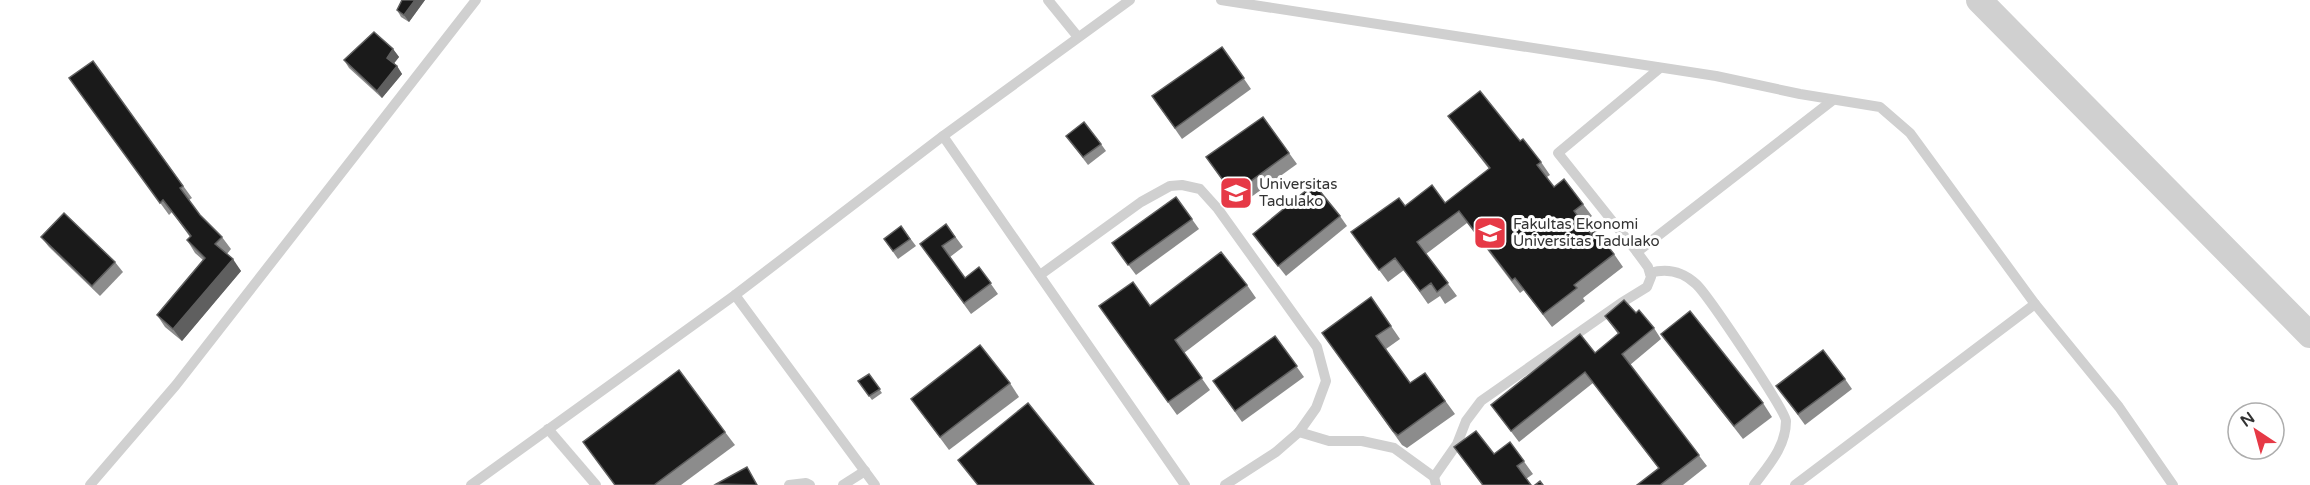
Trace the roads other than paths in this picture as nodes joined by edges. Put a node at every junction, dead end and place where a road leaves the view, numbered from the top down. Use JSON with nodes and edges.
{"nodes":[{"id":1,"x":476,"y":0,"type":"edge"},
{"id":2,"x":1048,"y":0,"type":"edge"},
{"id":3,"x":1130,"y":0,"type":"edge"},
{"id":4,"x":1221,"y":0,"type":"edge"},
{"id":5,"x":1979,"y":0,"type":"edge"},
{"id":6,"x":1078,"y":37,"type":"junction"},
{"id":7,"x":1660,"y":68,"type":"junction"},
{"id":8,"x":1833,"y":100,"type":"junction"},
{"id":9,"x":943,"y":136,"type":"junction"},
{"id":10,"x":1637,"y":252,"type":"junction"},
{"id":11,"x":1650,"y":273,"type":"junction"},
{"id":12,"x":1040,"y":275,"type":"junction"},
{"id":13,"x":735,"y":295,"type":"junction"},
{"id":14,"x":2035,"y":304,"type":"junction"},
{"id":15,"x":2310,"y":335,"type":"edge"},
{"id":16,"x":548,"y":429,"type":"junction"},
{"id":17,"x":1299,"y":432,"type":"junction"},
{"id":18,"x":865,"y":471,"type":"junction"},
{"id":19,"x":1435,"y":481,"type":"edge"},
{"id":20,"x":90,"y":485,"type":"edge"},
{"id":21,"x":471,"y":485,"type":"edge"},
{"id":22,"x":596,"y":485,"type":"edge"},
{"id":23,"x":789,"y":485,"type":"edge"},
{"id":24,"x":810,"y":485,"type":"edge"},
{"id":25,"x":843,"y":485,"type":"edge"},
{"id":26,"x":875,"y":485,"type":"edge"},
{"id":27,"x":1185,"y":485,"type":"edge"},
{"id":28,"x":1225,"y":485,"type":"edge"},
{"id":29,"x":1754,"y":485,"type":"edge"},
{"id":30,"x":1796,"y":485,"type":"edge"},
{"id":31,"x":2173,"y":485,"type":"edge"}],
"edges":[{"from":1,"to":20,"type":"lane"},
{"from":2,"to":6,"type":"lane"},
{"from":3,"to":6,"type":"lane"},
{"from":4,"to":7,"type":"lane"},
{"from":5,"to":15,"type":"street"},
{"from":6,"to":9,"type":"lane"},
{"from":7,"to":8,"type":"lane"},
{"from":7,"to":10,"type":"lane"},
{"from":8,"to":10,"type":"lane"},
{"from":8,"to":14,"type":"lane"},
{"from":9,"to":12,"type":"lane"},
{"from":9,"to":13,"type":"lane"},
{"from":10,"to":11,"type":"lane"},
{"from":11,"to":19,"type":"lane"},
{"from":11,"to":29,"type":"lane"},
{"from":12,"to":17,"type":"lane"},
{"from":12,"to":27,"type":"lane"},
{"from":13,"to":16,"type":"lane"},
{"from":13,"to":18,"type":"lane"},
{"from":14,"to":30,"type":"lane"},
{"from":14,"to":31,"type":"lane"},
{"from":16,"to":21,"type":"lane"},
{"from":16,"to":22,"type":"lane"},
{"from":17,"to":19,"type":"lane"},
{"from":17,"to":28,"type":"lane"},
{"from":18,"to":25,"type":"lane"},
{"from":18,"to":26,"type":"lane"},
{"from":23,"to":24,"type":"lane"}]}
